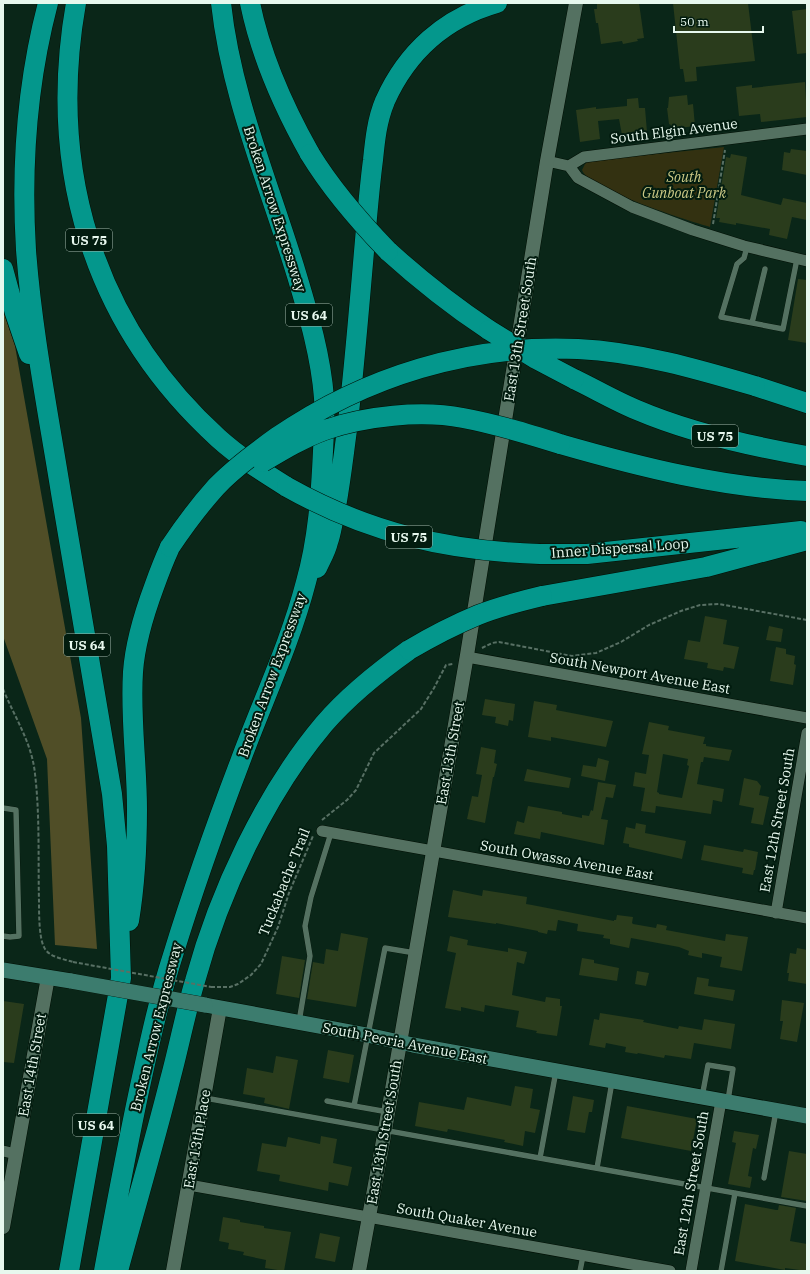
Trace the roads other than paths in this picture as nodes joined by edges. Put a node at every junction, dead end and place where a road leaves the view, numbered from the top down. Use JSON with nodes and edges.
{"nodes":[{"id":1,"x":48,"y":3,"type":"edge"},
{"id":2,"x":76,"y":3,"type":"edge"},
{"id":3,"x":221,"y":3,"type":"edge"},
{"id":4,"x":250,"y":3,"type":"edge"},
{"id":5,"x":497,"y":3,"type":"edge"},
{"id":6,"x":576,"y":3,"type":"edge"},
{"id":7,"x":807,"y":129,"type":"edge"},
{"id":8,"x":547,"y":162,"type":"junction"},
{"id":9,"x":569,"y":166,"type":"junction"},
{"id":10,"x":747,"y":247,"type":"junction"},
{"id":11,"x":802,"y":260,"type":"edge"},
{"id":12,"x":3,"y":269,"type":"edge"},
{"id":13,"x":765,"y":269,"type":"dead end"},
{"id":14,"x":752,"y":322,"type":"junction"},
{"id":15,"x":46,"y":403,"type":"junction"},
{"id":16,"x":807,"y":403,"type":"edge"},
{"id":17,"x":804,"y":455,"type":"edge"},
{"id":18,"x":807,"y":491,"type":"edge"},
{"id":19,"x":807,"y":530,"type":"edge"},
{"id":20,"x":807,"y":540,"type":"edge"},
{"id":21,"x":174,"y":549,"type":"junction"},
{"id":22,"x":290,"y":634,"type":"junction"},
{"id":23,"x":467,"y":656,"type":"junction"},
{"id":24,"x":807,"y":718,"type":"edge"},
{"id":25,"x":807,"y":733,"type":"edge"},
{"id":26,"x":3,"y":808,"type":"edge"},
{"id":27,"x":322,"y":831,"type":"joint"},
{"id":28,"x":433,"y":851,"type":"junction"},
{"id":29,"x":776,"y":913,"type":"junction"},
{"id":30,"x":807,"y":918,"type":"edge"},
{"id":31,"x":3,"y":936,"type":"edge"},
{"id":32,"x":415,"y":953,"type":"junction"},
{"id":33,"x":3,"y":970,"type":"edge"},
{"id":34,"x":48,"y":977,"type":"junction"},
{"id":35,"x":121,"y":978,"type":"junction"},
{"id":36,"x":220,"y":1008,"type":"junction"},
{"id":37,"x":299,"y":1022,"type":"junction"},
{"id":38,"x":367,"y":1035,"type":"junction"},
{"id":39,"x":400,"y":1042,"type":"junction"},
{"id":40,"x":556,"y":1071,"type":"junction"},
{"id":41,"x":612,"y":1081,"type":"junction"},
{"id":42,"x":204,"y":1098,"type":"junction"},
{"id":43,"x":702,"y":1098,"type":"junction"},
{"id":44,"x":327,"y":1101,"type":"dead end"},
{"id":45,"x":724,"y":1102,"type":"junction"},
{"id":46,"x":354,"y":1106,"type":"junction"},
{"id":47,"x":776,"y":1111,"type":"junction"},
{"id":48,"x":388,"y":1112,"type":"junction"},
{"id":49,"x":807,"y":1116,"type":"edge"},
{"id":50,"x":385,"y":1130,"type":"junction"},
{"id":51,"x":10,"y":1152,"type":"edge"},
{"id":52,"x":540,"y":1158,"type":"junction"},
{"id":53,"x":597,"y":1168,"type":"junction"},
{"id":54,"x":764,"y":1178,"type":"dead end"},
{"id":55,"x":189,"y":1184,"type":"junction"},
{"id":56,"x":705,"y":1188,"type":"junction"},
{"id":57,"x":735,"y":1193,"type":"junction"},
{"id":58,"x":807,"y":1206,"type":"edge"},
{"id":59,"x":369,"y":1217,"type":"junction"},
{"id":60,"x":3,"y":1227,"type":"edge"},
{"id":61,"x":583,"y":1256,"type":"junction"},
{"id":62,"x":69,"y":1271,"type":"edge"},
{"id":63,"x":104,"y":1271,"type":"edge"},
{"id":64,"x":118,"y":1271,"type":"edge"},
{"id":65,"x":173,"y":1271,"type":"edge"},
{"id":66,"x":359,"y":1271,"type":"edge"},
{"id":67,"x":580,"y":1271,"type":"edge"},
{"id":68,"x":670,"y":1271,"type":"edge"},
{"id":69,"x":691,"y":1271,"type":"edge"},
{"id":70,"x":721,"y":1271,"type":"edge"}],
"edges":[{"from":1,"to":15,"type":"highway","number":"US 64"},
{"from":2,"to":19,"type":"highway","name":"Inner Dispersal Loop","number":"US 75","bridge":true},
{"from":3,"to":22,"type":"highway","name":"Broken Arrow Expressway","number":"US 64"},
{"from":4,"to":17,"type":"highway","number":"US 75","bridge":true},
{"from":5,"to":22,"type":"highway"},
{"from":6,"to":8,"type":"street","name":"East 13th Street South"},
{"from":7,"to":9,"type":"street","name":"South Elgin Avenue"},
{"from":8,"to":9,"type":"street"},
{"from":8,"to":23,"type":"street","name":"East 13th Street South"},
{"from":9,"to":10,"type":"street"},
{"from":10,"to":11,"type":"street"},
{"from":10,"to":14,"type":"lane"},
{"from":11,"to":14,"type":"lane"},
{"from":12,"to":15,"type":"highway"},
{"from":13,"to":14,"type":"lane"},
{"from":15,"to":35,"type":"highway","number":"US 64"},
{"from":16,"to":21,"type":"highway","bridge":true},
{"from":18,"to":21,"type":"highway","bridge":true},
{"from":20,"to":64,"type":"highway","bridge":true},
{"from":21,"to":35,"type":"highway"},
{"from":22,"to":63,"type":"highway","name":"Broken Arrow Expressway","number":"US 64"},
{"from":23,"to":24,"type":"street","name":"South Newport Avenue East"},
{"from":23,"to":28,"type":"street","name":"East 13th Street"},
{"from":25,"to":29,"type":"street","name":"East 12th Street South"},
{"from":26,"to":31,"type":"lane"},
{"from":27,"to":28,"type":"street","name":"South Owasso Avenue East"},
{"from":27,"to":37,"type":"lane"},
{"from":28,"to":29,"type":"street","name":"South Owasso Avenue East"},
{"from":28,"to":32,"type":"street","name":"East 13th Street South"},
{"from":29,"to":30,"type":"street","name":"South Owasso Avenue East"},
{"from":32,"to":38,"type":"lane"},
{"from":32,"to":39,"type":"street","name":"East 13th Street South"},
{"from":33,"to":34,"type":"main road","name":"South Peoria Avenue East"},
{"from":34,"to":36,"type":"main road","name":"South Peoria Avenue East","bridge":true},
{"from":34,"to":51,"type":"street","name":"East 14th Street"},
{"from":35,"to":62,"type":"highway","number":"US 64"},
{"from":36,"to":37,"type":"main road","name":"South Peoria Avenue East"},
{"from":36,"to":42,"type":"street","name":"East 13th Place"},
{"from":37,"to":38,"type":"main road","name":"South Peoria Avenue East"},
{"from":38,"to":39,"type":"main road","name":"South Peoria Avenue East"},
{"from":38,"to":46,"type":"lane"},
{"from":39,"to":40,"type":"main road","name":"South Peoria Avenue East"},
{"from":39,"to":48,"type":"street","name":"East 13th Street South"},
{"from":40,"to":41,"type":"main road","name":"South Peoria Avenue East"},
{"from":40,"to":52,"type":"lane"},
{"from":41,"to":43,"type":"main road","name":"South Peoria Avenue East"},
{"from":41,"to":53,"type":"lane"},
{"from":42,"to":50,"type":"lane"},
{"from":42,"to":55,"type":"street","name":"East 13th Place"},
{"from":43,"to":45,"type":"main road","name":"South Peoria Avenue East"},
{"from":43,"to":45,"type":"lane"},
{"from":44,"to":46,"type":"lane"},
{"from":45,"to":47,"type":"main road","name":"South Peoria Avenue East"},
{"from":45,"to":56,"type":"street","name":"East 12th Street South"},
{"from":46,"to":48,"type":"lane"},
{"from":47,"to":49,"type":"main road","name":"South Peoria Avenue East"},
{"from":47,"to":54,"type":"lane"},
{"from":48,"to":50,"type":"street","name":"East 13th Street South"},
{"from":50,"to":52,"type":"lane"},
{"from":50,"to":59,"type":"street","name":"East 13th Street South"},
{"from":51,"to":60,"type":"street","name":"East 14th Street"},
{"from":52,"to":53,"type":"lane"},
{"from":53,"to":56,"type":"lane"},
{"from":55,"to":59,"type":"street","name":"South Quaker Avenue"},
{"from":55,"to":65,"type":"street","name":"East 13th Place"},
{"from":56,"to":57,"type":"lane"},
{"from":56,"to":69,"type":"street","name":"East 12th Street South"},
{"from":57,"to":58,"type":"lane"},
{"from":57,"to":70,"type":"lane"},
{"from":59,"to":61,"type":"street","name":"South Quaker Avenue"},
{"from":59,"to":66,"type":"street","name":"East 13th Street South"},
{"from":61,"to":67,"type":"lane"},
{"from":61,"to":68,"type":"street","name":"South Quaker Avenue"}]}
